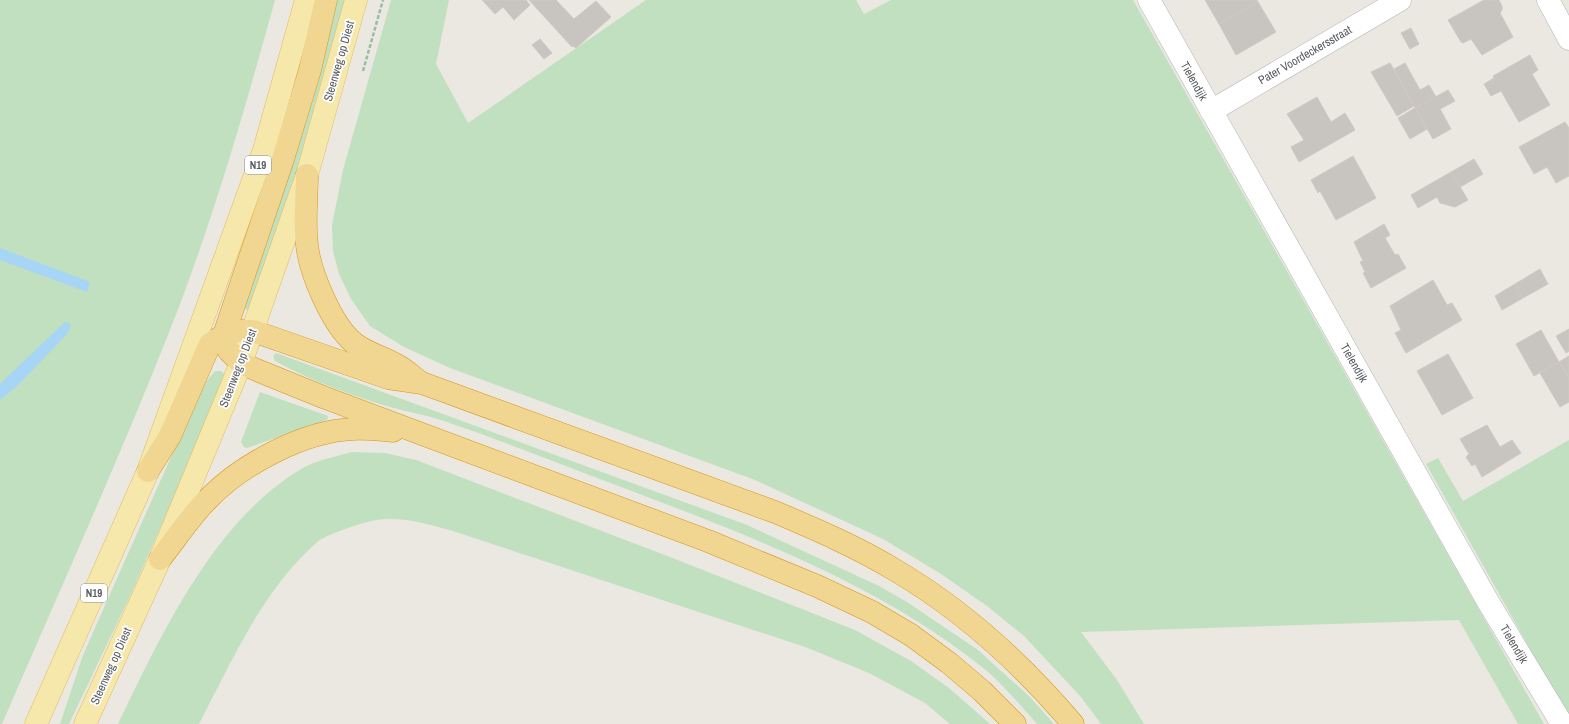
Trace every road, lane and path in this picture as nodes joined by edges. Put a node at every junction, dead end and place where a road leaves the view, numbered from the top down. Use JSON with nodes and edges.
{"nodes":[{"id":1,"x":306,"y":0,"type":"edge"},
{"id":2,"x":326,"y":0,"type":"edge"},
{"id":3,"x":356,"y":0,"type":"edge"},
{"id":4,"x":1149,"y":0,"type":"edge"},
{"id":5,"x":1400,"y":0,"type":"edge"},
{"id":6,"x":1548,"y":0,"type":"edge"},
{"id":7,"x":1569,"y":39,"type":"edge"},
{"id":8,"x":1211,"y":111,"type":"junction"},
{"id":9,"x":307,"y":175,"type":"junction"},
{"id":10,"x":252,"y":331,"type":"junction"},
{"id":11,"x":224,"y":334,"type":"junction"},
{"id":12,"x":241,"y":363,"type":"junction"},
{"id":13,"x":422,"y":384,"type":"junction"},
{"id":14,"x":415,"y":432,"type":"junction"},
{"id":15,"x":148,"y":471,"type":"junction"},
{"id":16,"x":160,"y":559,"type":"junction"},
{"id":17,"x":36,"y":724,"type":"edge"},
{"id":18,"x":85,"y":724,"type":"edge"},
{"id":19,"x":1015,"y":724,"type":"edge"},
{"id":20,"x":1073,"y":724,"type":"edge"},
{"id":21,"x":1562,"y":724,"type":"edge"}],
"edges":[{"from":1,"to":15,"type":"main road","number":"N19"},
{"from":2,"to":11,"type":"highway"},
{"from":3,"to":9,"type":"main road","name":"Steenweg op Diest"},
{"from":4,"to":8,"type":"street","name":"Tielendijk"},
{"from":5,"to":8,"type":"street","name":"Pater Voordeckersstraat"},
{"from":6,"to":7,"type":"street"},
{"from":8,"to":21,"type":"street","name":"Tielendijk"},
{"from":9,"to":10,"type":"main road","name":"Steenweg op Diest"},
{"from":9,"to":13,"type":"highway"},
{"from":10,"to":11,"type":"highway"},
{"from":10,"to":12,"type":"main road","name":"Steenweg op Diest"},
{"from":10,"to":13,"type":"highway"},
{"from":11,"to":12,"type":"highway"},
{"from":11,"to":15,"type":"highway"},
{"from":12,"to":14,"type":"highway"},
{"from":12,"to":16,"type":"main road","name":"Steenweg op Diest"},
{"from":13,"to":20,"type":"highway"},
{"from":14,"to":16,"type":"highway"},
{"from":14,"to":19,"type":"highway"},
{"from":15,"to":17,"type":"main road","number":"N19"},
{"from":16,"to":18,"type":"main road","name":"Steenweg op Diest"}]}
